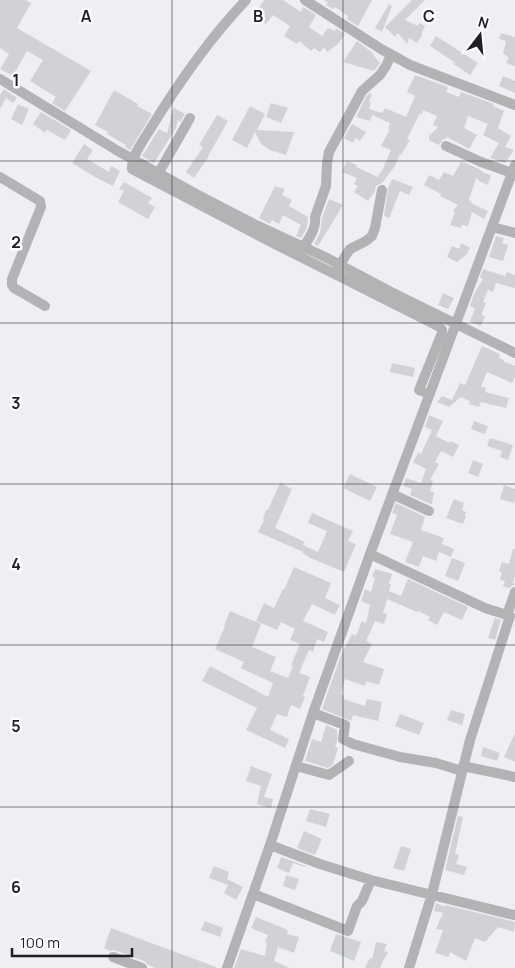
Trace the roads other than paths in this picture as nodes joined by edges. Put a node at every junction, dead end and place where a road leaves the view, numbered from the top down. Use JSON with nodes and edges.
{"nodes":[{"id":1,"x":246,"y":0,"type":"edge"},
{"id":2,"x":305,"y":0,"type":"edge"},
{"id":3,"x":391,"y":55,"type":"junction"},
{"id":4,"x":0,"y":79,"type":"edge"},
{"id":5,"x":515,"y":105,"type":"edge"},
{"id":6,"x":190,"y":118,"type":"dead end"},
{"id":7,"x":446,"y":146,"type":"dead end"},
{"id":8,"x":133,"y":159,"type":"junction"},
{"id":9,"x":513,"y":169,"type":"edge"},
{"id":10,"x":158,"y":174,"type":"junction"},
{"id":11,"x":0,"y":177,"type":"edge"},
{"id":12,"x":382,"y":190,"type":"dead end"},
{"id":13,"x":492,"y":227,"type":"junction"},
{"id":14,"x":515,"y":233,"type":"edge"},
{"id":15,"x":301,"y":252,"type":"junction"},
{"id":16,"x":337,"y":269,"type":"junction"},
{"id":17,"x":45,"y":306,"type":"dead end"},
{"id":18,"x":456,"y":324,"type":"junction"},
{"id":19,"x":515,"y":353,"type":"edge"},
{"id":20,"x":426,"y":392,"type":"junction"},
{"id":21,"x":392,"y":494,"type":"junction"},
{"id":22,"x":429,"y":511,"type":"dead end"},
{"id":23,"x":370,"y":554,"type":"junction"},
{"id":24,"x":515,"y":592,"type":"edge"},
{"id":25,"x":511,"y":617,"type":"edge"},
{"id":26,"x":313,"y":713,"type":"junction"},
{"id":27,"x":349,"y":761,"type":"dead end"},
{"id":28,"x":296,"y":766,"type":"junction"},
{"id":29,"x":462,"y":768,"type":"junction"},
{"id":30,"x":515,"y":777,"type":"edge"},
{"id":31,"x":270,"y":845,"type":"junction"},
{"id":32,"x":371,"y":880,"type":"junction"},
{"id":33,"x":254,"y":894,"type":"junction"},
{"id":34,"x":432,"y":894,"type":"junction"},
{"id":35,"x":514,"y":915,"type":"dead end"},
{"id":36,"x":114,"y":957,"type":"dead end"},
{"id":37,"x":142,"y":968,"type":"edge"},
{"id":38,"x":227,"y":968,"type":"edge"},
{"id":39,"x":409,"y":968,"type":"edge"}],
"edges":[{"from":1,"to":8,"type":"street"},
{"from":2,"to":3,"type":"street"},
{"from":3,"to":5,"type":"street"},
{"from":3,"to":15,"type":"street"},
{"from":4,"to":8,"type":"street"},
{"from":6,"to":10,"type":"street"},
{"from":7,"to":9,"type":"street"},
{"from":8,"to":10,"type":"street"},
{"from":8,"to":15,"type":"street"},
{"from":9,"to":13,"type":"street"},
{"from":10,"to":15,"type":"street"},
{"from":11,"to":17,"type":"street"},
{"from":12,"to":16,"type":"street"},
{"from":13,"to":14,"type":"street"},
{"from":13,"to":18,"type":"street"},
{"from":15,"to":16,"type":"street"},
{"from":16,"to":18,"type":"street"},
{"from":16,"to":20,"type":"street"},
{"from":18,"to":19,"type":"street"},
{"from":18,"to":20,"type":"street"},
{"from":20,"to":21,"type":"street"},
{"from":21,"to":22,"type":"street"},
{"from":21,"to":23,"type":"street"},
{"from":23,"to":25,"type":"street"},
{"from":23,"to":26,"type":"street"},
{"from":24,"to":25,"type":"street"},
{"from":25,"to":29,"type":"street"},
{"from":26,"to":28,"type":"street"},
{"from":26,"to":29,"type":"street"},
{"from":27,"to":28,"type":"street"},
{"from":28,"to":31,"type":"street"},
{"from":29,"to":30,"type":"street"},
{"from":29,"to":34,"type":"street"},
{"from":31,"to":32,"type":"street"},
{"from":31,"to":33,"type":"street"},
{"from":32,"to":33,"type":"street"},
{"from":32,"to":34,"type":"street"},
{"from":33,"to":38,"type":"street"},
{"from":34,"to":35,"type":"street"},
{"from":34,"to":39,"type":"street"},
{"from":36,"to":37,"type":"street"}]}
